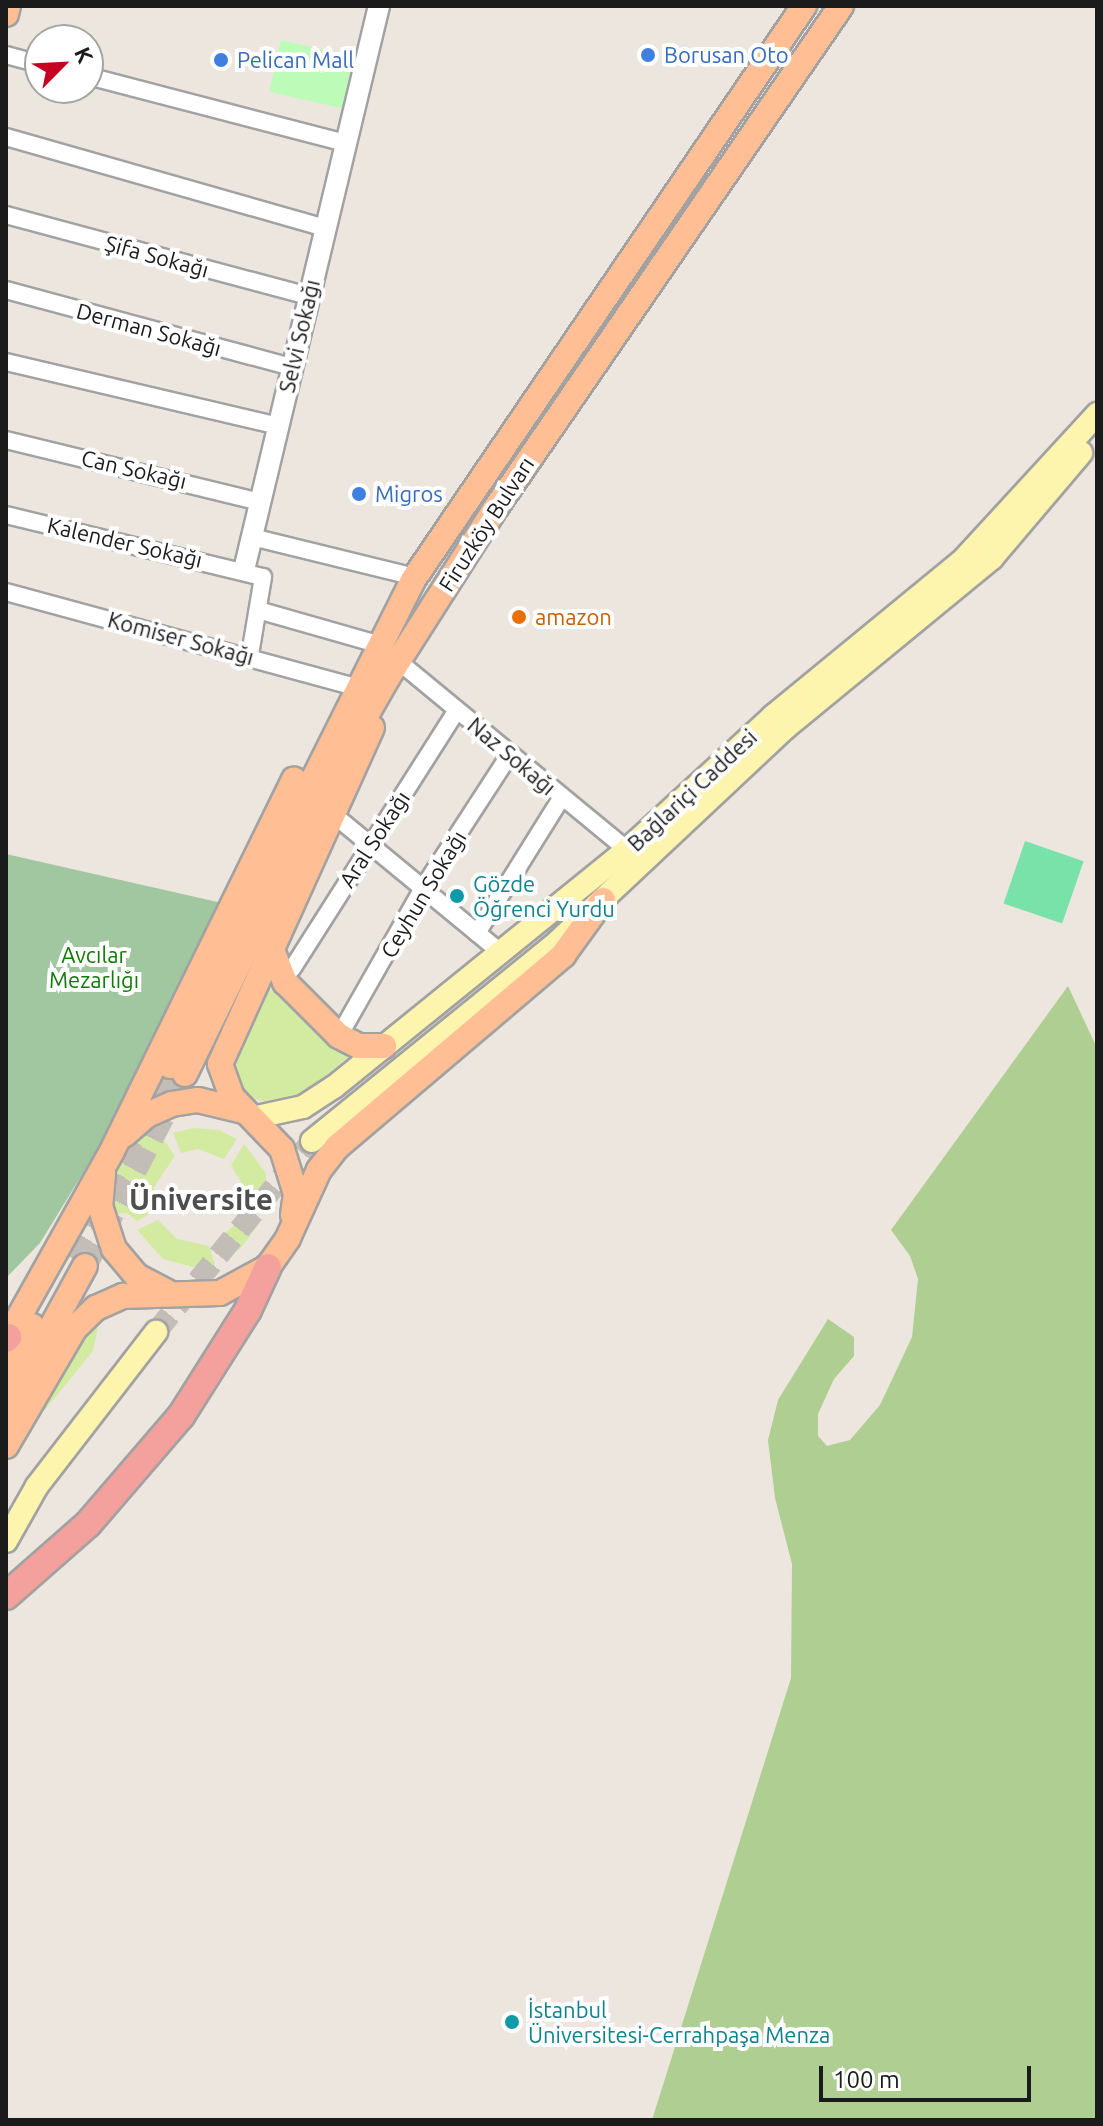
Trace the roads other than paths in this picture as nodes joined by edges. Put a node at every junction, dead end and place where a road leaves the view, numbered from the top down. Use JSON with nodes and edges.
{"nodes":[{"id":1,"x":8,"y":6,"type":"edge"},
{"id":2,"x":379,"y":6,"type":"edge"},
{"id":3,"x":804,"y":6,"type":"edge"},
{"id":4,"x":841,"y":6,"type":"edge"},
{"id":5,"x":6,"y":14,"type":"edge"},
{"id":6,"x":104,"y":80,"type":"edge"},
{"id":7,"x":723,"y":125,"type":"junction"},
{"id":8,"x":6,"y":137,"type":"edge"},
{"id":9,"x":345,"y":143,"type":"junction"},
{"id":10,"x":6,"y":215,"type":"edge"},
{"id":11,"x":691,"y":226,"type":"junction"},
{"id":12,"x":325,"y":228,"type":"junction"},
{"id":13,"x":6,"y":290,"type":"edge"},
{"id":14,"x":309,"y":296,"type":"junction"},
{"id":15,"x":6,"y":362,"type":"edge"},
{"id":16,"x":292,"y":367,"type":"junction"},
{"id":17,"x":1097,"y":414,"type":"edge"},
{"id":18,"x":278,"y":426,"type":"junction"},
{"id":19,"x":1097,"y":433,"type":"edge"},
{"id":20,"x":6,"y":440,"type":"edge"},
{"id":21,"x":260,"y":502,"type":"junction"},
{"id":22,"x":6,"y":515,"type":"edge"},
{"id":23,"x":252,"y":537,"type":"junction"},
{"id":24,"x":244,"y":570,"type":"junction"},
{"id":25,"x":415,"y":577,"type":"junction"},
{"id":26,"x":6,"y":592,"type":"edge"},
{"id":27,"x":258,"y":610,"type":"junction"},
{"id":28,"x":911,"y":613,"type":"junction"},
{"id":29,"x":377,"y":644,"type":"junction"},
{"id":30,"x":250,"y":655,"type":"junction"},
{"id":31,"x":393,"y":669,"type":"junction"},
{"id":32,"x":356,"y":687,"type":"junction"},
{"id":33,"x":457,"y":710,"type":"junction"},
{"id":34,"x":510,"y":754,"type":"junction"},
{"id":35,"x":562,"y":797,"type":"junction"},
{"id":36,"x":334,"y":815,"type":"junction"},
{"id":37,"x":371,"y":845,"type":"junction"},
{"id":38,"x":627,"y":850,"type":"junction"},
{"id":39,"x":423,"y":888,"type":"junction"},
{"id":40,"x":603,"y":900,"type":"junction"},
{"id":41,"x":477,"y":933,"type":"junction"},
{"id":42,"x":272,"y":950,"type":"junction"},
{"id":43,"x":500,"y":952,"type":"junction"},
{"id":44,"x":292,"y":969,"type":"dead end"},
{"id":45,"x":339,"y":1036,"type":"junction"},
{"id":46,"x":384,"y":1046,"type":"junction"},
{"id":47,"x":248,"y":1114,"type":"junction"},
{"id":48,"x":312,"y":1141,"type":"tunnel mouth"},
{"id":49,"x":111,"y":1153,"type":"junction"},
{"id":50,"x":292,"y":1225,"type":"junction"},
{"id":51,"x":268,"y":1267,"type":"junction"},
{"id":52,"x":169,"y":1293,"type":"junction"},
{"id":53,"x":156,"y":1332,"type":"tunnel mouth"},
{"id":54,"x":7,"y":1338,"type":"edge"},
{"id":55,"x":6,"y":1372,"type":"edge"},
{"id":56,"x":6,"y":1410,"type":"edge"},
{"id":57,"x":6,"y":1446,"type":"edge"},
{"id":58,"x":6,"y":1541,"type":"edge"},
{"id":59,"x":6,"y":1596,"type":"edge"}],
"edges":[{"from":1,"to":5,"type":"main road"},
{"from":2,"to":9,"type":"street","name":"Selvi Sokağı"},
{"from":3,"to":7,"type":"main road","name":"Firuzköy Bulvarı"},
{"from":4,"to":11,"type":"main road","name":"Firuzköy Bulvarı"},
{"from":6,"to":9,"type":"street"},
{"from":7,"to":11,"type":"main road"},
{"from":7,"to":25,"type":"main road","name":"Firuzköy Bulvarı"},
{"from":8,"to":12,"type":"street"},
{"from":9,"to":12,"type":"street","name":"Selvi Sokağı"},
{"from":10,"to":14,"type":"street","name":"Şifa Sokağı"},
{"from":11,"to":31,"type":"main road","name":"Firuzköy Bulvarı"},
{"from":12,"to":14,"type":"street","name":"Selvi Sokağı"},
{"from":13,"to":16,"type":"street","name":"Derman Sokağı"},
{"from":14,"to":16,"type":"street","name":"Selvi Sokağı"},
{"from":15,"to":18,"type":"street"},
{"from":16,"to":18,"type":"street","name":"Selvi Sokağı"},
{"from":17,"to":28,"type":"main road","name":"Bağlariçi Caddesi"},
{"from":18,"to":21,"type":"street","name":"Selvi Sokağı"},
{"from":19,"to":28,"type":"main road","name":"Bağlariçi Caddesi"},
{"from":20,"to":21,"type":"street","name":"Can Sokağı"},
{"from":21,"to":23,"type":"street","name":"Selvi Sokağı"},
{"from":22,"to":24,"type":"street","name":"Kalender Sokağı"},
{"from":23,"to":24,"type":"street","name":"Selvi Sokağı"},
{"from":23,"to":25,"type":"street"},
{"from":24,"to":27,"type":"street"},
{"from":25,"to":29,"type":"main road","name":"Firuzköy Bulvarı"},
{"from":26,"to":30,"type":"street","name":"Komiser Sokağı"},
{"from":27,"to":29,"type":"street"},
{"from":27,"to":30,"type":"street"},
{"from":28,"to":38,"type":"main road","name":"Bağlariçi Caddesi"},
{"from":28,"to":40,"type":"main road","name":"Bağlariçi Caddesi"},
{"from":29,"to":32,"type":"main road","name":"Firuzköy Bulvarı"},
{"from":30,"to":32,"type":"street","name":"Komiser Sokağı"},
{"from":31,"to":32,"type":"main road","name":"Firuzköy Bulvarı"},
{"from":31,"to":33,"type":"street","name":"Naz Sokağı"},
{"from":31,"to":36,"type":"main road"},
{"from":32,"to":49,"type":"main road"},
{"from":33,"to":34,"type":"street","name":"Naz Sokağı"},
{"from":33,"to":37,"type":"street","name":"Aral Sokağı"},
{"from":34,"to":35,"type":"street","name":"Naz Sokağı"},
{"from":34,"to":39,"type":"street","name":"Ceyhun Sokağı"},
{"from":35,"to":38,"type":"street","name":"Naz Sokağı"},
{"from":35,"to":41,"type":"street"},
{"from":36,"to":37,"type":"street"},
{"from":36,"to":42,"type":"main road"},
{"from":37,"to":39,"type":"street"},
{"from":37,"to":44,"type":"street","name":"Aral Sokağı"},
{"from":38,"to":43,"type":"main road","name":"Bağlariçi Caddesi"},
{"from":39,"to":41,"type":"street"},
{"from":39,"to":45,"type":"street","name":"Ceyhun Sokağı"},
{"from":40,"to":48,"type":"main road","name":"Bağlariçi Caddesi"},
{"from":40,"to":50,"type":"main road"},
{"from":41,"to":43,"type":"street"},
{"from":42,"to":45,"type":"main road"},
{"from":42,"to":47,"type":"main road"},
{"from":43,"to":46,"type":"main road","name":"Bağlariçi Caddesi"},
{"from":45,"to":46,"type":"main road"},
{"from":46,"to":47,"type":"main road","name":"Bağlariçi Caddesi"},
{"from":47,"to":49,"type":"main road"},
{"from":47,"to":50,"type":"main road"},
{"from":49,"to":52,"type":"main road"},
{"from":49,"to":54,"type":"main road"},
{"from":50,"to":51,"type":"main road"},
{"from":51,"to":52,"type":"main road"},
{"from":51,"to":59,"type":"highway"},
{"from":52,"to":57,"type":"main road"},
{"from":53,"to":58,"type":"main road"},
{"from":55,"to":56,"type":"main road"}]}
